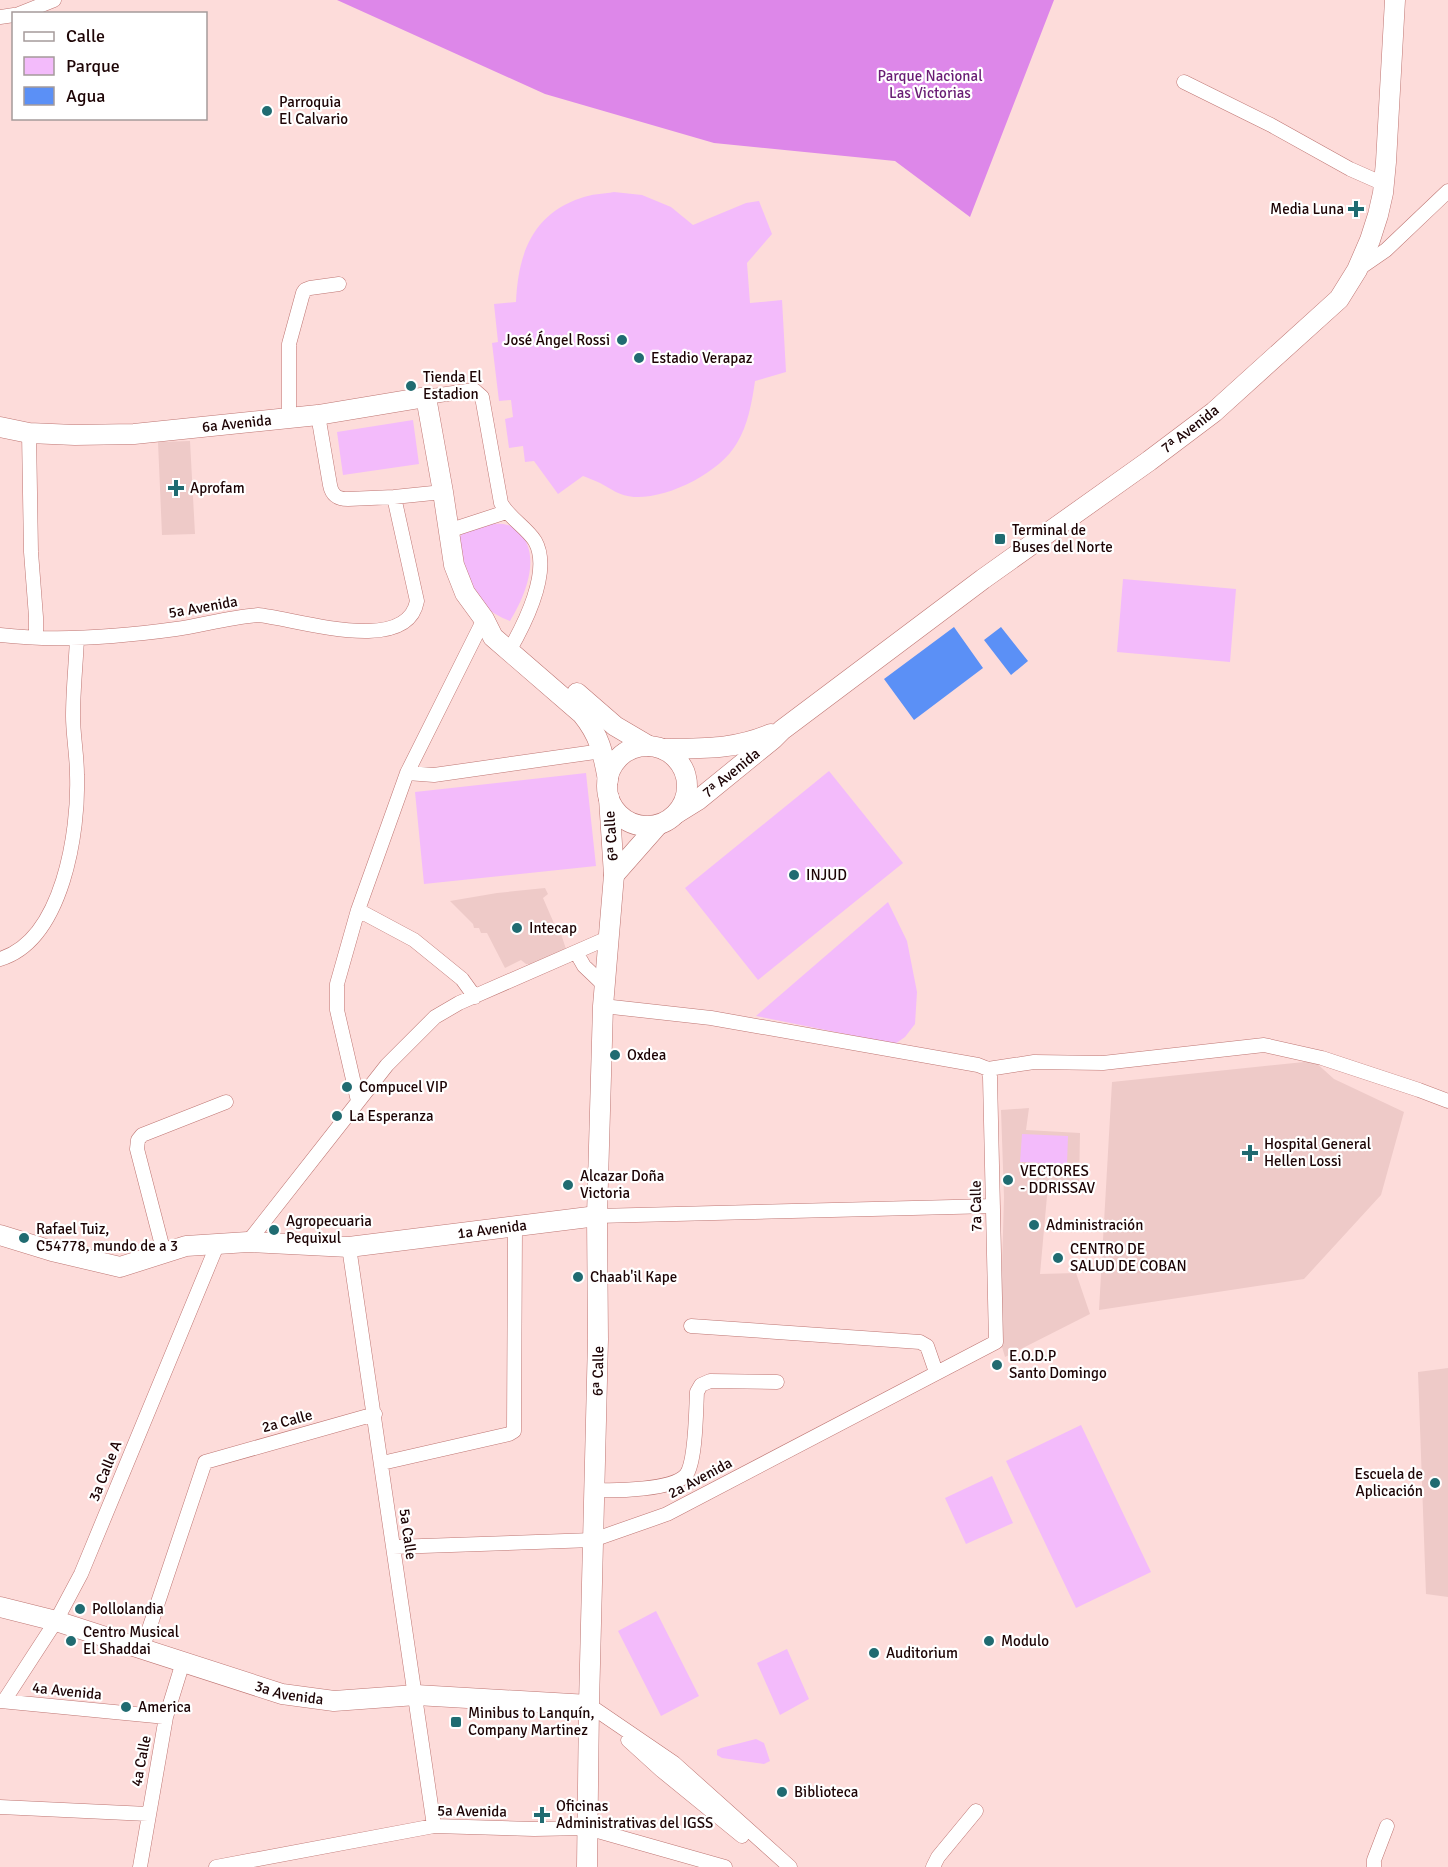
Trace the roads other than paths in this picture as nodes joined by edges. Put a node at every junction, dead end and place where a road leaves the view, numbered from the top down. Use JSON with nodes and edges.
{"nodes":[{"id":1,"x":54,"y":0,"type":"edge"},
{"id":2,"x":1399,"y":4,"type":"edge"},
{"id":3,"x":24,"y":12,"type":"edge"},
{"id":4,"x":1184,"y":82,"type":"dead end"},
{"id":5,"x":1384,"y":184,"type":"junction"},
{"id":6,"x":1448,"y":191,"type":"edge"},
{"id":7,"x":1357,"y":270,"type":"junction"},
{"id":8,"x":339,"y":284,"type":"dead end"},
{"id":9,"x":426,"y":397,"type":"junction"},
{"id":10,"x":318,"y":416,"type":"junction"},
{"id":11,"x":289,"y":418,"type":"junction"},
{"id":12,"x":0,"y":427,"type":"edge"},
{"id":13,"x":29,"y":433,"type":"junction"},
{"id":14,"x":443,"y":492,"type":"junction"},
{"id":15,"x":394,"y":497,"type":"junction"},
{"id":16,"x":506,"y":512,"type":"junction"},
{"id":17,"x":448,"y":531,"type":"junction"},
{"id":18,"x":484,"y":619,"type":"junction"},
{"id":19,"x":0,"y":635,"type":"edge"},
{"id":20,"x":36,"y":638,"type":"junction"},
{"id":21,"x":77,"y":638,"type":"junction"},
{"id":22,"x":512,"y":645,"type":"junction"},
{"id":23,"x":782,"y":730,"type":"junction"},
{"id":24,"x":656,"y":747,"type":"junction"},
{"id":25,"x":602,"y":751,"type":"junction"},
{"id":26,"x":406,"y":773,"type":"junction"},
{"id":27,"x":608,"y":789,"type":"junction"},
{"id":28,"x":677,"y":813,"type":"junction"},
{"id":29,"x":658,"y":825,"type":"junction"},
{"id":30,"x":614,"y":875,"type":"junction"},
{"id":31,"x":358,"y":910,"type":"junction"},
{"id":32,"x":610,"y":937,"type":"junction"},
{"id":33,"x":576,"y":952,"type":"junction"},
{"id":34,"x":0,"y":958,"type":"edge"},
{"id":35,"x":604,"y":996,"type":"junction"},
{"id":36,"x":475,"y":997,"type":"junction"},
{"id":37,"x":988,"y":1070,"type":"junction"},
{"id":38,"x":358,"y":1101,"type":"junction"},
{"id":39,"x":1448,"y":1101,"type":"edge"},
{"id":40,"x":226,"y":1102,"type":"dead end"},
{"id":41,"x":993,"y":1206,"type":"junction"},
{"id":42,"x":597,"y":1216,"type":"junction"},
{"id":43,"x":515,"y":1227,"type":"junction"},
{"id":44,"x":0,"y":1235,"type":"edge"},
{"id":45,"x":248,"y":1242,"type":"junction"},
{"id":46,"x":218,"y":1243,"type":"junction"},
{"id":47,"x":349,"y":1247,"type":"junction"},
{"id":48,"x":164,"y":1253,"type":"junction"},
{"id":49,"x":691,"y":1326,"type":"dead end"},
{"id":50,"x":996,"y":1342,"type":"joint"},
{"id":51,"x":936,"y":1372,"type":"junction"},
{"id":52,"x":777,"y":1382,"type":"dead end"},
{"id":53,"x":375,"y":1414,"type":"junction"},
{"id":54,"x":382,"y":1463,"type":"junction"},
{"id":55,"x":595,"y":1490,"type":"junction"},
{"id":56,"x":593,"y":1540,"type":"junction"},
{"id":57,"x":393,"y":1547,"type":"junction"},
{"id":58,"x":0,"y":1606,"type":"edge"},
{"id":59,"x":56,"y":1622,"type":"junction"},
{"id":60,"x":142,"y":1650,"type":"junction"},
{"id":61,"x":183,"y":1662,"type":"junction"},
{"id":62,"x":416,"y":1695,"type":"junction"},
{"id":63,"x":2,"y":1701,"type":"edge"},
{"id":64,"x":588,"y":1705,"type":"junction"},
{"id":65,"x":166,"y":1718,"type":"junction"},
{"id":66,"x":0,"y":1807,"type":"edge"},
{"id":67,"x":976,"y":1810,"type":"dead end"},
{"id":68,"x":148,"y":1814,"type":"junction"},
{"id":69,"x":434,"y":1826,"type":"junction"},
{"id":70,"x":1387,"y":1826,"type":"dead end"},
{"id":71,"x":587,"y":1828,"type":"junction"},
{"id":72,"x":676,"y":1852,"type":"junction"},
{"id":73,"x":140,"y":1867,"type":"edge"},
{"id":74,"x":216,"y":1867,"type":"edge"},
{"id":75,"x":587,"y":1867,"type":"edge"},
{"id":76,"x":673,"y":1867,"type":"edge"},
{"id":77,"x":726,"y":1867,"type":"edge"},
{"id":78,"x":781,"y":1867,"type":"edge"},
{"id":79,"x":790,"y":1867,"type":"edge"},
{"id":80,"x":933,"y":1867,"type":"edge"},
{"id":81,"x":1374,"y":1867,"type":"edge"}],
"edges":[{"from":1,"to":3,"type":"street"},
{"from":2,"to":5,"type":"main road","name":"7ª Avenida"},
{"from":4,"to":5,"type":"street"},
{"from":5,"to":7,"type":"main road","name":"7ª Avenida"},
{"from":6,"to":7,"type":"street"},
{"from":7,"to":23,"type":"main road","name":"7ª Avenida"},
{"from":8,"to":11,"type":"street"},
{"from":9,"to":10,"type":"main road","name":"6a Avenida"},
{"from":9,"to":14,"type":"main road"},
{"from":9,"to":16,"type":"street","name":"6a Avenida"},
{"from":10,"to":11,"type":"main road","name":"6a Avenida"},
{"from":10,"to":15,"type":"street"},
{"from":11,"to":13,"type":"main road","name":"6a Avenida"},
{"from":12,"to":13,"type":"main road","name":"6a Avenida"},
{"from":13,"to":20,"type":"street"},
{"from":14,"to":15,"type":"street"},
{"from":14,"to":17,"type":"main road"},
{"from":15,"to":21,"type":"street","name":"5a Avenida"},
{"from":16,"to":17,"type":"street"},
{"from":16,"to":22,"type":"street"},
{"from":17,"to":18,"type":"main road"},
{"from":18,"to":22,"type":"main road"},
{"from":18,"to":26,"type":"street"},
{"from":19,"to":20,"type":"street","name":"5a Avenida"},
{"from":20,"to":21,"type":"street","name":"5a Avenida"},
{"from":21,"to":34,"type":"street"},
{"from":22,"to":24,"type":"main road"},
{"from":22,"to":25,"type":"main road","name":"6ª Calle"},
{"from":23,"to":24,"type":"main road","name":"7ª Avenida"},
{"from":23,"to":28,"type":"main road","name":"7ª Avenida"},
{"from":24,"to":27,"type":"main road"},
{"from":24,"to":28,"type":"main road"},
{"from":25,"to":26,"type":"street"},
{"from":25,"to":27,"type":"main road","name":"6ª Calle"},
{"from":26,"to":31,"type":"street"},
{"from":27,"to":29,"type":"main road"},
{"from":27,"to":30,"type":"main road","name":"6ª Calle"},
{"from":28,"to":29,"type":"main road"},
{"from":29,"to":30,"type":"main road","name":"6ª Calle"},
{"from":30,"to":32,"type":"main road","name":"6ª Calle"},
{"from":31,"to":36,"type":"street"},
{"from":31,"to":38,"type":"street"},
{"from":32,"to":33,"type":"street"},
{"from":32,"to":35,"type":"main road","name":"6ª Calle"},
{"from":33,"to":35,"type":"street"},
{"from":33,"to":36,"type":"street"},
{"from":35,"to":37,"type":"street"},
{"from":35,"to":42,"type":"main road","name":"6ª Calle"},
{"from":36,"to":38,"type":"street"},
{"from":37,"to":39,"type":"street"},
{"from":37,"to":41,"type":"street","name":"7a Calle"},
{"from":38,"to":45,"type":"street"},
{"from":40,"to":48,"type":"street"},
{"from":41,"to":42,"type":"street","name":"1a Avenida"},
{"from":41,"to":50,"type":"street","name":"7a Calle"},
{"from":42,"to":43,"type":"main road","name":"1a Avenida"},
{"from":42,"to":55,"type":"main road","name":"6ª Calle"},
{"from":43,"to":47,"type":"main road","name":"1a Avenida"},
{"from":43,"to":54,"type":"street"},
{"from":44,"to":48,"type":"main road","name":"1a Avenida"},
{"from":45,"to":46,"type":"main road","name":"1a Avenida"},
{"from":45,"to":47,"type":"main road","name":"1a Avenida"},
{"from":46,"to":48,"type":"main road","name":"1a Avenida"},
{"from":46,"to":59,"type":"street","name":"3a Calle A"},
{"from":47,"to":53,"type":"street","name":"5a Calle"},
{"from":49,"to":51,"type":"street"},
{"from":50,"to":51,"type":"street","name":"2a Avenida"},
{"from":51,"to":56,"type":"street","name":"2a Avenida"},
{"from":52,"to":55,"type":"street"},
{"from":53,"to":54,"type":"street","name":"5a Calle"},
{"from":53,"to":60,"type":"street","name":"2a Calle"},
{"from":54,"to":57,"type":"street","name":"5a Calle"},
{"from":55,"to":56,"type":"main road","name":"6ª Calle"},
{"from":56,"to":57,"type":"street","name":"2a Avenida"},
{"from":56,"to":64,"type":"main road","name":"6ª Calle"},
{"from":57,"to":62,"type":"street","name":"5a Calle"},
{"from":58,"to":59,"type":"main road","name":"3a Avenida"},
{"from":59,"to":60,"type":"main road","name":"3a Avenida"},
{"from":59,"to":63,"type":"street","name":"3a Calle A"},
{"from":60,"to":61,"type":"main road","name":"3a Avenida"},
{"from":61,"to":62,"type":"main road","name":"3a Avenida"},
{"from":61,"to":65,"type":"street","name":"4a Calle"},
{"from":62,"to":64,"type":"main road","name":"3a Avenida"},
{"from":62,"to":69,"type":"street","name":"5a Calle"},
{"from":63,"to":65,"type":"street","name":"4a Avenida"},
{"from":64,"to":71,"type":"main road","name":"6ª Calle"},
{"from":64,"to":78,"type":"street"},
{"from":64,"to":79,"type":"street"},
{"from":65,"to":68,"type":"street","name":"4a Calle"},
{"from":66,"to":68,"type":"street"},
{"from":67,"to":80,"type":"street"},
{"from":68,"to":73,"type":"street","name":"4a Calle"},
{"from":69,"to":71,"type":"street","name":"5a Avenida"},
{"from":69,"to":74,"type":"street","name":"5a Avenida"},
{"from":70,"to":81,"type":"street"},
{"from":71,"to":72,"type":"street","name":"5a Avenida"},
{"from":71,"to":75,"type":"main road","name":"6ª Calle"},
{"from":72,"to":76,"type":"street"},
{"from":72,"to":77,"type":"street","name":"5a Avenida"}]}
